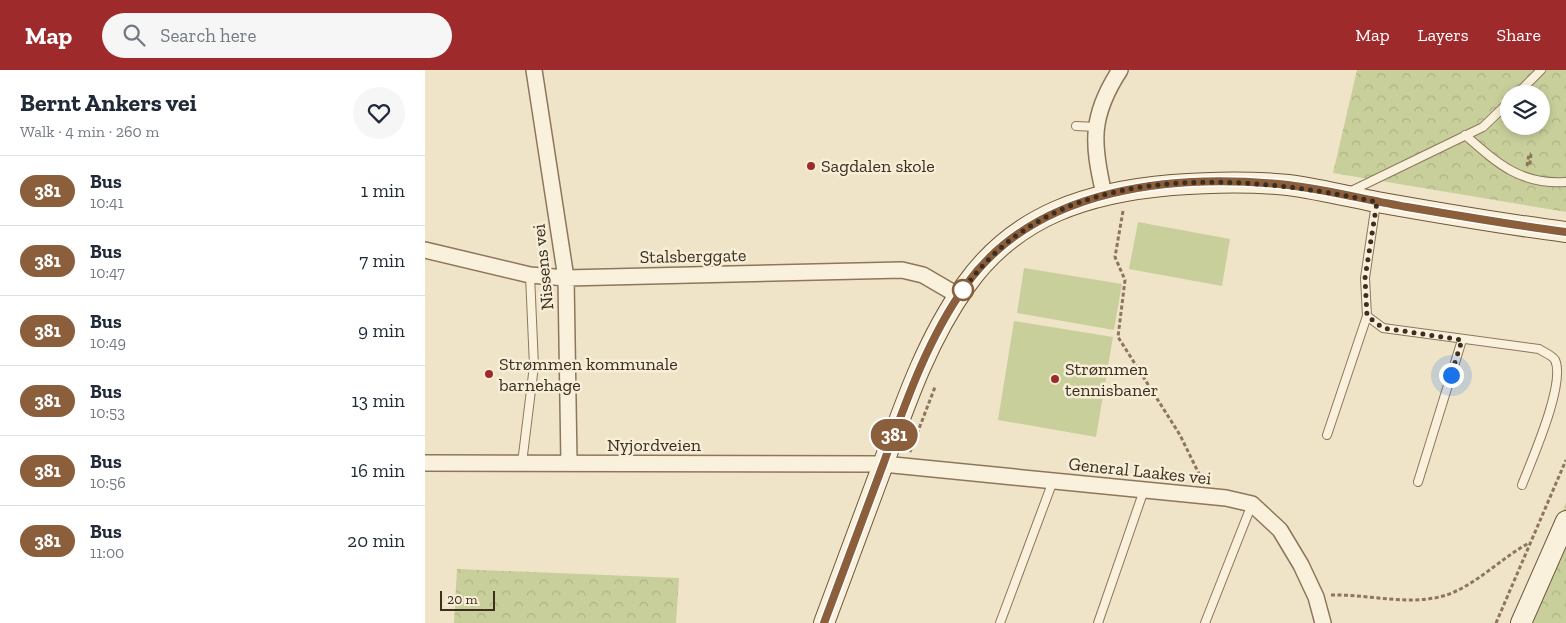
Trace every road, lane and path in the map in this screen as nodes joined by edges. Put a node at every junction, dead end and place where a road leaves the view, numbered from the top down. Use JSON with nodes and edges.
{"nodes":[{"id":1,"x":534,"y":70,"type":"edge"},
{"id":2,"x":1119,"y":70,"type":"edge"},
{"id":3,"x":1541,"y":70,"type":"edge"},
{"id":4,"x":1526,"y":85,"type":"edge"},
{"id":5,"x":1500,"y":111,"type":"edge"},
{"id":6,"x":1076,"y":126,"type":"dead end"},
{"id":7,"x":1096,"y":127,"type":"junction"},
{"id":8,"x":1465,"y":136,"type":"junction"},
{"id":9,"x":1531,"y":154,"type":"dead end"},
{"id":10,"x":1534,"y":164,"type":"dead end"},
{"id":11,"x":1566,"y":182,"type":"edge"},
{"id":12,"x":1113,"y":192,"type":"junction"},
{"id":13,"x":1343,"y":195,"type":"junction"},
{"id":14,"x":1377,"y":202,"type":"junction"},
{"id":15,"x":1566,"y":232,"type":"edge"},
{"id":16,"x":425,"y":250,"type":"edge"},
{"id":17,"x":530,"y":276,"type":"junction"},
{"id":18,"x":566,"y":278,"type":"junction"},
{"id":19,"x":959,"y":296,"type":"junction"},
{"id":20,"x":1367,"y":316,"type":"junction"},
{"id":21,"x":1462,"y":340,"type":"junction"},
{"id":22,"x":1327,"y":436,"type":"dead end"},
{"id":23,"x":1566,"y":460,"type":"edge"},
{"id":24,"x":425,"y":462,"type":"edge"},
{"id":25,"x":569,"y":463,"type":"junction"},
{"id":26,"x":522,"y":464,"type":"junction"},
{"id":27,"x":883,"y":464,"type":"junction"},
{"id":28,"x":1053,"y":481,"type":"junction"},
{"id":29,"x":1418,"y":482,"type":"dead end"},
{"id":30,"x":1522,"y":485,"type":"dead end"},
{"id":31,"x":1144,"y":490,"type":"junction"},
{"id":32,"x":1210,"y":496,"type":"junction"},
{"id":33,"x":1252,"y":504,"type":"junction"},
{"id":34,"x":1566,"y":521,"type":"edge"},
{"id":35,"x":1529,"y":543,"type":"junction"},
{"id":36,"x":1315,"y":597,"type":"junction"},
{"id":37,"x":823,"y":623,"type":"edge"},
{"id":38,"x":1000,"y":623,"type":"edge"},
{"id":39,"x":1098,"y":623,"type":"edge"},
{"id":40,"x":1205,"y":623,"type":"edge"},
{"id":41,"x":1323,"y":623,"type":"edge"},
{"id":42,"x":1496,"y":623,"type":"edge"},
{"id":43,"x":1521,"y":623,"type":"edge"}],
"edges":[{"from":1,"to":18,"type":"street","name":"Nissens vei"},
{"from":2,"to":7,"type":"street"},
{"from":3,"to":4,"type":"lane"},
{"from":5,"to":8,"type":"lane"},
{"from":6,"to":7,"type":"lane"},
{"from":7,"to":12,"type":"street"},
{"from":8,"to":11,"type":"lane"},
{"from":8,"to":13,"type":"lane"},
{"from":9,"to":10,"type":"path"},
{"from":12,"to":13,"type":"street"},
{"from":12,"to":19,"type":"street"},
{"from":12,"to":32,"type":"path"},
{"from":13,"to":14,"type":"street"},
{"from":14,"to":15,"type":"street"},
{"from":14,"to":20,"type":"lane"},
{"from":16,"to":17,"type":"street","name":"Stalsberggate"},
{"from":17,"to":18,"type":"street","name":"Stalsberggate"},
{"from":17,"to":26,"type":"lane"},
{"from":18,"to":19,"type":"street","name":"Stalsberggate"},
{"from":18,"to":25,"type":"street","name":"Nissens vei"},
{"from":19,"to":27,"type":"street"},
{"from":20,"to":21,"type":"lane"},
{"from":20,"to":22,"type":"lane"},
{"from":21,"to":29,"type":"lane"},
{"from":21,"to":30,"type":"lane"},
{"from":23,"to":35,"type":"path"},
{"from":24,"to":26,"type":"street","name":"Nyjordveien"},
{"from":25,"to":26,"type":"street","name":"Nyjordveien"},
{"from":25,"to":27,"type":"street","name":"Nyjordveien"},
{"from":27,"to":28,"type":"street","name":"General Laakes vei"},
{"from":27,"to":37,"type":"street"},
{"from":28,"to":31,"type":"street","name":"General Laakes vei"},
{"from":28,"to":38,"type":"lane"},
{"from":31,"to":32,"type":"street","name":"General Laakes vei"},
{"from":31,"to":39,"type":"lane"},
{"from":32,"to":33,"type":"street","name":"General Laakes vei"},
{"from":33,"to":36,"type":"street"},
{"from":33,"to":40,"type":"lane"},
{"from":34,"to":43,"type":"street"},
{"from":35,"to":36,"type":"path"},
{"from":35,"to":42,"type":"path"},
{"from":36,"to":41,"type":"street"}]}
